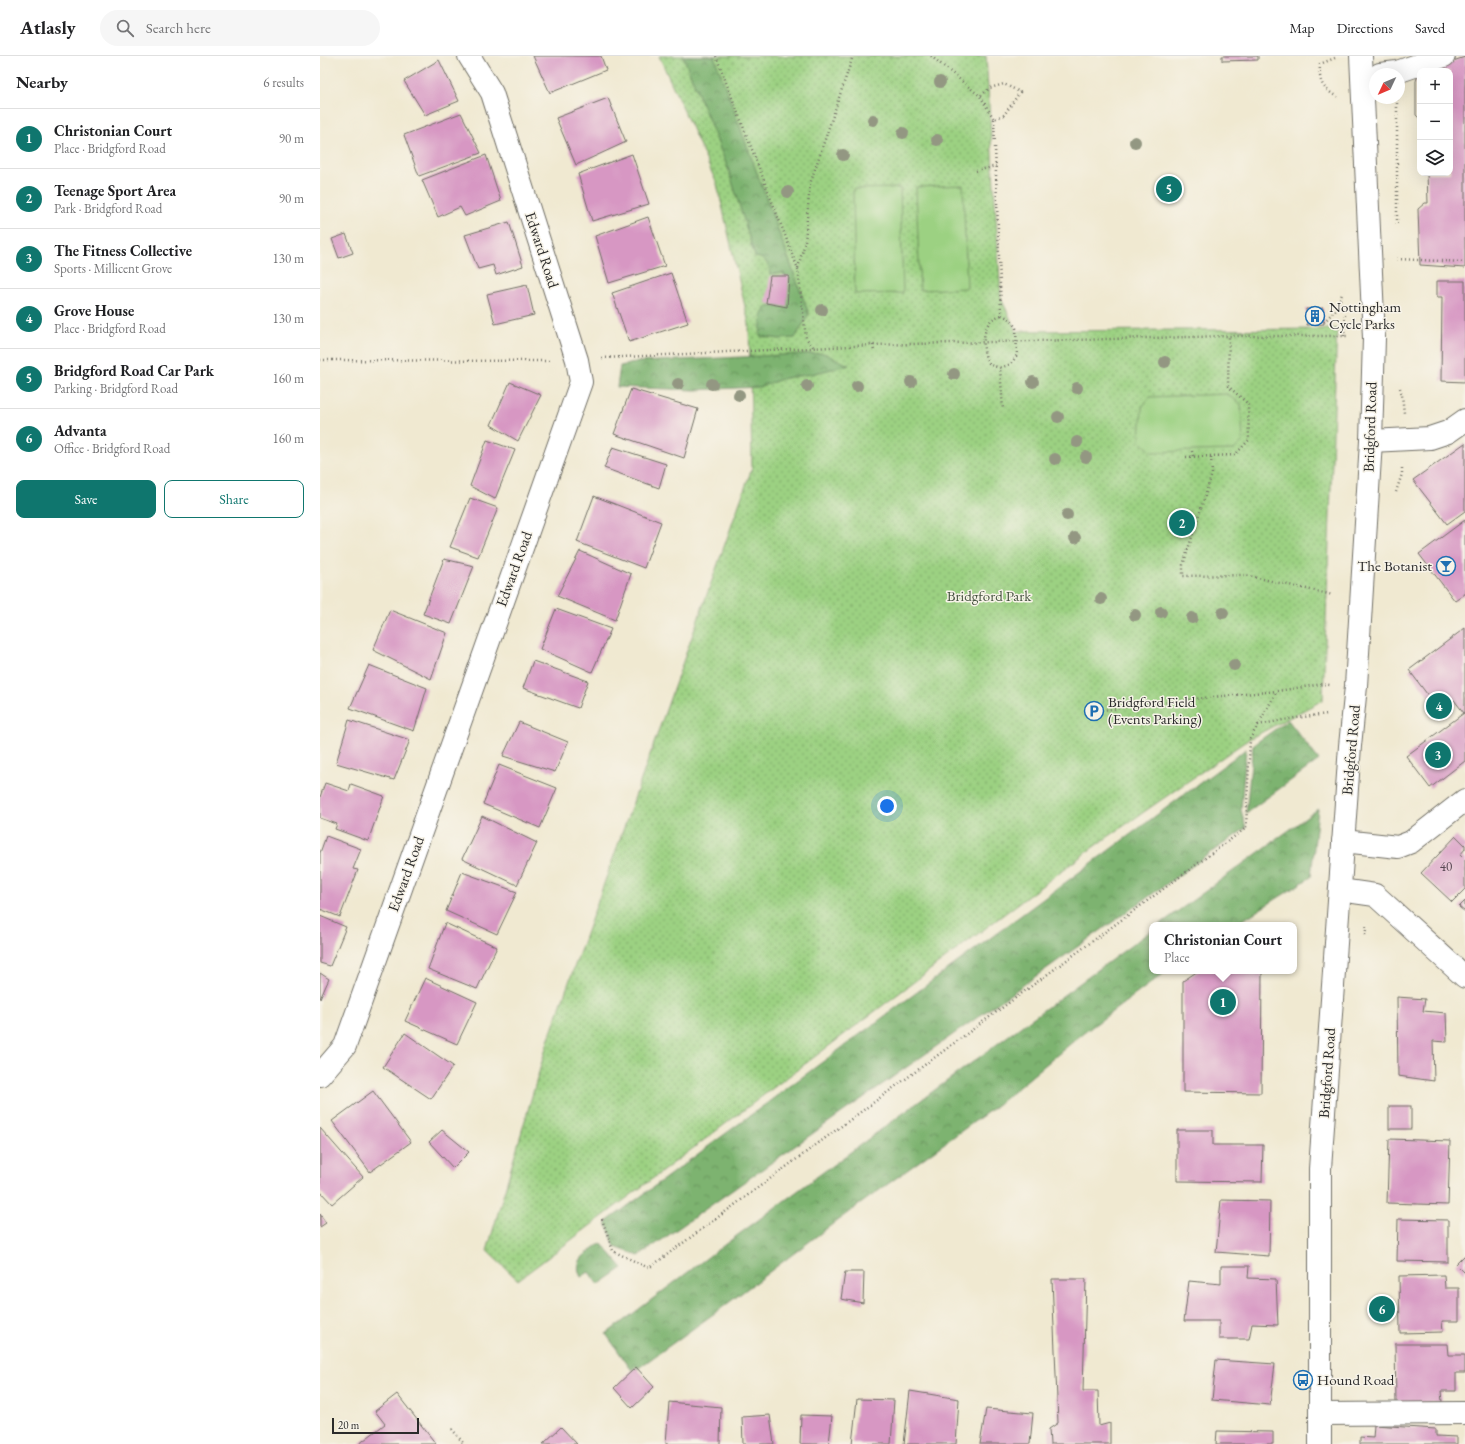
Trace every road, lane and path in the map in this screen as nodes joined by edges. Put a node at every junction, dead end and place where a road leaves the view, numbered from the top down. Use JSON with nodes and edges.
{"nodes":[{"id":1,"x":469,"y":56,"type":"edge"},
{"id":2,"x":716,"y":56,"type":"edge"},
{"id":3,"x":853,"y":56,"type":"edge"},
{"id":4,"x":930,"y":56,"type":"edge"},
{"id":5,"x":1336,"y":56,"type":"edge"},
{"id":6,"x":1444,"y":56,"type":"edge"},
{"id":7,"x":1405,"y":69,"type":"edge"},
{"id":8,"x":980,"y":96,"type":"junction"},
{"id":9,"x":1337,"y":97,"type":"dead end"},
{"id":10,"x":1371,"y":104,"type":"edge"},
{"id":11,"x":994,"y":119,"type":"junction"},
{"id":12,"x":996,"y":166,"type":"junction"},
{"id":13,"x":976,"y":170,"type":"dead end"},
{"id":14,"x":1397,"y":258,"type":"dead end"},
{"id":15,"x":1465,"y":262,"type":"edge"},
{"id":16,"x":798,"y":269,"type":"junction"},
{"id":17,"x":1345,"y":301,"type":"dead end"},
{"id":18,"x":1345,"y":308,"type":"dead end"},
{"id":19,"x":1002,"y":315,"type":"junction"},
{"id":20,"x":1324,"y":322,"type":"dead end"},
{"id":21,"x":1229,"y":336,"type":"junction"},
{"id":22,"x":1344,"y":336,"type":"junction"},
{"id":23,"x":1374,"y":338,"type":"junction"},
{"id":24,"x":1017,"y":342,"type":"junction"},
{"id":25,"x":984,"y":343,"type":"junction"},
{"id":26,"x":873,"y":345,"type":"junction"},
{"id":27,"x":814,"y":348,"type":"junction"},
{"id":28,"x":874,"y":352,"type":"dead end"},
{"id":29,"x":320,"y":360,"type":"edge"},
{"id":30,"x":577,"y":360,"type":"junction"},
{"id":31,"x":1000,"y":368,"type":"junction"},
{"id":32,"x":1002,"y":410,"type":"dead end"},
{"id":33,"x":1465,"y":420,"type":"edge"},
{"id":34,"x":1371,"y":441,"type":"junction"},
{"id":35,"x":1192,"y":451,"type":"dead end"},
{"id":36,"x":1211,"y":456,"type":"junction"},
{"id":37,"x":1186,"y":457,"type":"dead end"},
{"id":38,"x":1193,"y":457,"type":"junction"},
{"id":39,"x":1333,"y":595,"type":"dead end"},
{"id":40,"x":1331,"y":685,"type":"dead end"},
{"id":41,"x":1277,"y":691,"type":"junction"},
{"id":42,"x":1094,"y":711,"type":"dead end"},
{"id":43,"x":1328,"y":714,"type":"dead end"},
{"id":44,"x":1257,"y":725,"type":"junction"},
{"id":45,"x":1465,"y":800,"type":"edge"},
{"id":46,"x":1343,"y":841,"type":"junction"},
{"id":47,"x":1340,"y":890,"type":"junction"},
{"id":48,"x":1465,"y":977,"type":"edge"},
{"id":49,"x":320,"y":1075,"type":"edge"},
{"id":50,"x":602,"y":1219,"type":"dead end"},
{"id":51,"x":1465,"y":1413,"type":"edge"},
{"id":52,"x":1320,"y":1414,"type":"junction"},
{"id":53,"x":452,"y":1429,"type":"dead end"},
{"id":54,"x":464,"y":1444,"type":"edge"},
{"id":55,"x":1320,"y":1444,"type":"edge"}],
"edges":[{"from":1,"to":30,"type":"street","name":"Edward Road"},
{"from":2,"to":16,"type":"path"},
{"from":3,"to":16,"type":"path"},
{"from":4,"to":8,"type":"path"},
{"from":5,"to":9,"type":"path"},
{"from":6,"to":7,"type":"street"},
{"from":8,"to":11,"type":"path"},
{"from":8,"to":11,"type":"path"},
{"from":10,"to":23,"type":"street","name":"Bridgford Road"},
{"from":11,"to":12,"type":"path"},
{"from":12,"to":13,"type":"path"},
{"from":12,"to":19,"type":"path"},
{"from":14,"to":15,"type":"path"},
{"from":16,"to":27,"type":"path"},
{"from":17,"to":20,"type":"path"},
{"from":18,"to":22,"type":"path"},
{"from":19,"to":24,"type":"path"},
{"from":19,"to":25,"type":"path"},
{"from":21,"to":22,"type":"path"},
{"from":21,"to":24,"type":"path"},
{"from":21,"to":36,"type":"path"},
{"from":22,"to":23,"type":"path"},
{"from":23,"to":34,"type":"street","name":"Bridgford Road"},
{"from":24,"to":25,"type":"path"},
{"from":24,"to":31,"type":"path"},
{"from":25,"to":26,"type":"path"},
{"from":25,"to":31,"type":"path"},
{"from":26,"to":27,"type":"path"},
{"from":26,"to":28,"type":"path"},
{"from":27,"to":30,"type":"path"},
{"from":29,"to":30,"type":"path"},
{"from":30,"to":49,"type":"street","name":"Edward Road"},
{"from":31,"to":32,"type":"path"},
{"from":33,"to":34,"type":"street"},
{"from":34,"to":46,"type":"street","name":"Bridgford Road"},
{"from":35,"to":38,"type":"path"},
{"from":36,"to":38,"type":"path"},
{"from":36,"to":39,"type":"path"},
{"from":37,"to":38,"type":"path"},
{"from":40,"to":41,"type":"path"},
{"from":41,"to":42,"type":"path"},
{"from":41,"to":44,"type":"path"},
{"from":43,"to":44,"type":"path"},
{"from":44,"to":50,"type":"path"},
{"from":45,"to":46,"type":"street"},
{"from":46,"to":47,"type":"street","name":"Bridgford Road"},
{"from":47,"to":48,"type":"street"},
{"from":47,"to":52,"type":"street","name":"Bridgford Road"},
{"from":51,"to":52,"type":"street"},
{"from":52,"to":55,"type":"street","name":"Bridgford Road"},
{"from":53,"to":54,"type":"path"}]}
